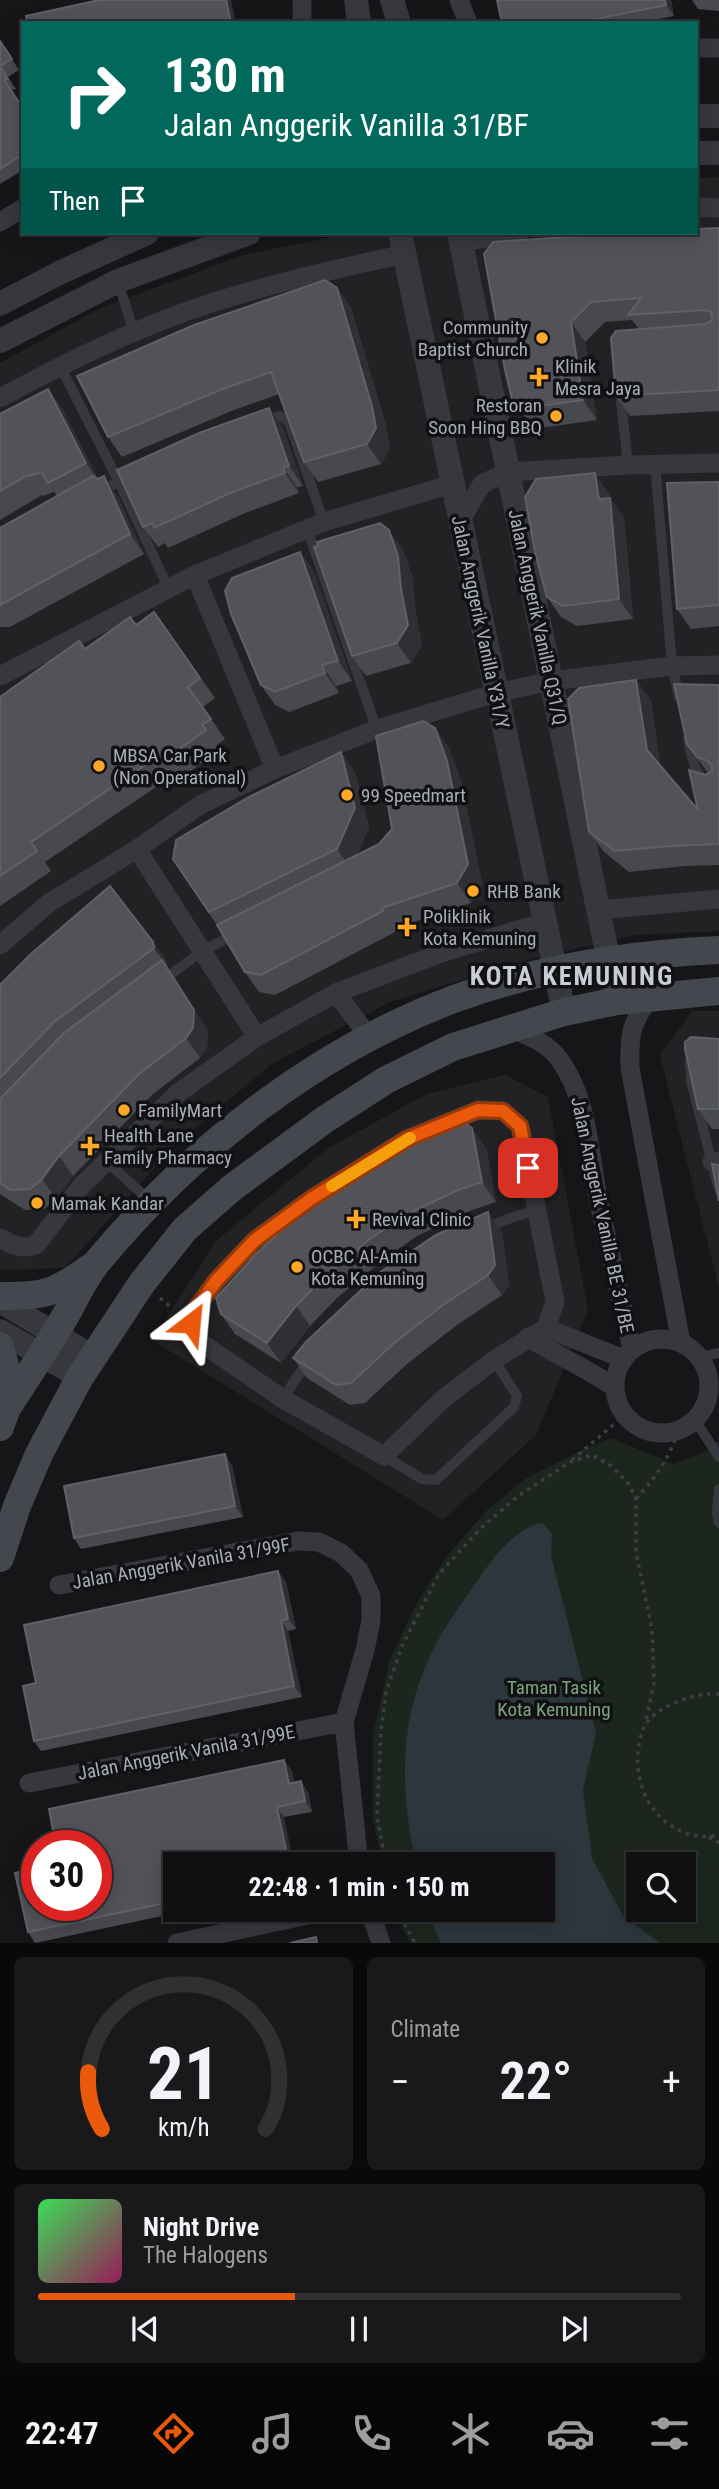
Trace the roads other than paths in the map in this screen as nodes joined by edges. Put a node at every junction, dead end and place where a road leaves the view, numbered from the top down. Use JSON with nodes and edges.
{"nodes":[{"id":1,"x":302,"y":0,"type":"edge"},
{"id":2,"x":356,"y":0,"type":"edge"},
{"id":3,"x":392,"y":0,"type":"edge"},
{"id":4,"x":460,"y":0,"type":"edge"},
{"id":5,"x":302,"y":21,"type":"edge"},
{"id":6,"x":359,"y":21,"type":"edge"},
{"id":7,"x":398,"y":21,"type":"edge"},
{"id":8,"x":467,"y":21,"type":"edge"},
{"id":9,"x":698,"y":48,"type":"edge"},
{"id":10,"x":719,"y":48,"type":"edge"},
{"id":11,"x":719,"y":116,"type":"edge"},
{"id":12,"x":698,"y":117,"type":"edge"},
{"id":13,"x":698,"y":153,"type":"edge"},
{"id":14,"x":719,"y":153,"type":"edge"},
{"id":15,"x":698,"y":207,"type":"edge"},
{"id":16,"x":719,"y":208,"type":"edge"},
{"id":17,"x":21,"y":209,"type":"edge"},
{"id":18,"x":0,"y":222,"type":"edge"},
{"id":19,"x":143,"y":235,"type":"edge"},
{"id":20,"x":244,"y":235,"type":"edge"},
{"id":21,"x":490,"y":235,"type":"edge"},
{"id":22,"x":460,"y":237,"type":"edge"},
{"id":23,"x":402,"y":243,"type":"edge"},
{"id":24,"x":118,"y":281,"type":"junction"},
{"id":25,"x":0,"y":304,"type":"edge"},
{"id":26,"x":134,"y":332,"type":"junction"},
{"id":27,"x":0,"y":341,"type":"edge"},
{"id":28,"x":60,"y":366,"type":"junction"},
{"id":29,"x":620,"y":386,"type":"edge"},
{"id":30,"x":0,"y":398,"type":"edge"},
{"id":31,"x":257,"y":421,"type":"edge"},
{"id":32,"x":719,"y":463,"type":"edge"},
{"id":33,"x":655,"y":464,"type":"junction"},
{"id":34,"x":628,"y":465,"type":"junction"},
{"id":35,"x":141,"y":470,"type":"edge"},
{"id":36,"x":508,"y":472,"type":"junction"},
{"id":37,"x":119,"y":482,"type":"junction"},
{"id":38,"x":452,"y":484,"type":"junction"},
{"id":39,"x":96,"y":494,"type":"edge"},
{"id":40,"x":460,"y":521,"type":"junction"},
{"id":41,"x":316,"y":526,"type":"junction"},
{"id":42,"x":195,"y":575,"type":"junction"},
{"id":43,"x":168,"y":587,"type":"junction"},
{"id":44,"x":719,"y":665,"type":"edge"},
{"id":45,"x":672,"y":666,"type":"junction"},
{"id":46,"x":0,"y":677,"type":"edge"},
{"id":47,"x":551,"y":681,"type":"junction"},
{"id":48,"x":496,"y":693,"type":"junction"},
{"id":49,"x":681,"y":704,"type":"edge"},
{"id":50,"x":686,"y":730,"type":"edge"},
{"id":51,"x":378,"y":736,"type":"junction"},
{"id":52,"x":275,"y":769,"type":"junction"},
{"id":53,"x":719,"y":788,"type":"edge"},
{"id":54,"x":137,"y":849,"type":"junction"},
{"id":55,"x":719,"y":899,"type":"edge"},
{"id":56,"x":598,"y":910,"type":"junction"},
{"id":57,"x":545,"y":922,"type":"junction"},
{"id":58,"x":241,"y":932,"type":"edge"},
{"id":59,"x":0,"y":945,"type":"edge"},
{"id":60,"x":204,"y":950,"type":"junction"},
{"id":61,"x":719,"y":950,"type":"edge"},
{"id":62,"x":608,"y":960,"type":"junction"},
{"id":63,"x":555,"y":971,"type":"junction"},
{"id":64,"x":149,"y":990,"type":"edge"},
{"id":65,"x":719,"y":991,"type":"edge"},
{"id":66,"x":336,"y":993,"type":"junction"},
{"id":67,"x":651,"y":998,"type":"junction"},
{"id":68,"x":617,"y":1001,"type":"junction"},
{"id":69,"x":564,"y":1012,"type":"junction"},
{"id":70,"x":510,"y":1028,"type":"junction"},
{"id":71,"x":257,"y":1037,"type":"junction"},
{"id":72,"x":369,"y":1037,"type":"junction"},
{"id":73,"x":692,"y":1052,"type":"edge"},
{"id":74,"x":106,"y":1161,"type":"junction"},
{"id":75,"x":716,"y":1162,"type":"edge"},
{"id":76,"x":719,"y":1190,"type":"edge"},
{"id":77,"x":152,"y":1203,"type":"junction"},
{"id":78,"x":537,"y":1210,"type":"junction"},
{"id":79,"x":477,"y":1232,"type":"edge"},
{"id":80,"x":0,"y":1238,"type":"edge"},
{"id":81,"x":96,"y":1263,"type":"junction"},
{"id":82,"x":0,"y":1299,"type":"edge"},
{"id":83,"x":546,"y":1328,"type":"junction"},
{"id":84,"x":0,"y":1331,"type":"edge"},
{"id":85,"x":528,"y":1338,"type":"junction"},
{"id":86,"x":681,"y":1343,"type":"junction"},
{"id":87,"x":48,"y":1345,"type":"junction"},
{"id":88,"x":0,"y":1346,"type":"edge"},
{"id":89,"x":719,"y":1353,"type":"edge"},
{"id":90,"x":628,"y":1355,"type":"junction"},
{"id":91,"x":315,"y":1357,"type":"edge"},
{"id":92,"x":699,"y":1357,"type":"junction"},
{"id":93,"x":494,"y":1360,"type":"junction"},
{"id":94,"x":86,"y":1367,"type":"junction"},
{"id":95,"x":615,"y":1388,"type":"junction"},
{"id":96,"x":283,"y":1399,"type":"junction"},
{"id":97,"x":3,"y":1418,"type":"edge"},
{"id":98,"x":687,"y":1425,"type":"junction"},
{"id":99,"x":384,"y":1456,"type":"junction"},
{"id":100,"x":719,"y":1457,"type":"edge"},
{"id":101,"x":719,"y":1489,"type":"edge"},
{"id":102,"x":719,"y":1522,"type":"edge"},
{"id":103,"x":0,"y":1558,"type":"edge"},
{"id":104,"x":59,"y":1585,"type":"dead end"},
{"id":105,"x":344,"y":1722,"type":"junction"},
{"id":106,"x":29,"y":1783,"type":"dead end"},
{"id":107,"x":358,"y":1852,"type":"edge"},
{"id":108,"x":275,"y":1922,"type":"edge"},
{"id":109,"x":374,"y":1922,"type":"edge"},
{"id":110,"x":177,"y":1943,"type":"edge"},
{"id":111,"x":381,"y":1943,"type":"edge"}],
"edges":[{"from":1,"to":5,"type":"street"},
{"from":2,"to":6,"type":"street"},
{"from":3,"to":7,"type":"street"},
{"from":4,"to":8,"type":"street"},
{"from":9,"to":10,"type":"street"},
{"from":11,"to":12,"type":"street"},
{"from":13,"to":14,"type":"street"},
{"from":15,"to":16,"type":"street"},
{"from":17,"to":18,"type":"street"},
{"from":19,"to":25,"type":"street"},
{"from":20,"to":24,"type":"street"},
{"from":21,"to":22,"type":"street"},
{"from":22,"to":36,"type":"street","name":"Jalan Anggerik Vanilla Q31/Q"},
{"from":23,"to":26,"type":"street"},
{"from":23,"to":38,"type":"street","name":"Jalan Anggerik Vanilla Y31/Y"},
{"from":24,"to":26,"type":"lane"},
{"from":24,"to":27,"type":"street"},
{"from":26,"to":28,"type":"street"},
{"from":28,"to":30,"type":"street"},
{"from":28,"to":37,"type":"lane"},
{"from":29,"to":34,"type":"lane"},
{"from":31,"to":41,"type":"lane"},
{"from":32,"to":33,"type":"street"},
{"from":33,"to":34,"type":"street"},
{"from":33,"to":45,"type":"lane"},
{"from":34,"to":36,"type":"street"},
{"from":35,"to":37,"type":"lane"},
{"from":36,"to":40,"type":"street"},
{"from":36,"to":47,"type":"street","name":"Jalan Anggerik Vanilla Q31/Q"},
{"from":37,"to":39,"type":"lane"},
{"from":37,"to":43,"type":"lane"},
{"from":38,"to":40,"type":"street","name":"Jalan Anggerik Vanilla Y31/Y"},
{"from":38,"to":41,"type":"street"},
{"from":40,"to":48,"type":"street","name":"Jalan Anggerik Vanilla Y31/Y"},
{"from":41,"to":42,"type":"street"},
{"from":41,"to":51,"type":"lane"},
{"from":42,"to":43,"type":"street"},
{"from":42,"to":52,"type":"street"},
{"from":43,"to":46,"type":"street"},
{"from":44,"to":45,"type":"street"},
{"from":45,"to":47,"type":"street"},
{"from":45,"to":49,"type":"lane"},
{"from":47,"to":48,"type":"street"},
{"from":47,"to":56,"type":"street","name":"Jalan Anggerik Vanilla Q31/Q"},
{"from":48,"to":51,"type":"street"},
{"from":48,"to":57,"type":"street","name":"Jalan Anggerik Vanilla Y31/Y"},
{"from":50,"to":53,"type":"lane"},
{"from":51,"to":52,"type":"street"},
{"from":52,"to":54,"type":"street"},
{"from":54,"to":59,"type":"street"},
{"from":54,"to":60,"type":"street"},
{"from":55,"to":56,"type":"street"},
{"from":56,"to":62,"type":"street","name":"Jalan Anggerik Vanilla Q31/Q"},
{"from":57,"to":63,"type":"street","name":"Jalan Anggerik Vanilla Y31/Y"},
{"from":57,"to":66,"type":"street"},
{"from":58,"to":60,"type":"lane"},
{"from":60,"to":64,"type":"lane"},
{"from":60,"to":71,"type":"street"},
{"from":61,"to":62,"type":"main road"},
{"from":62,"to":63,"type":"main road"},
{"from":62,"to":68,"type":"street","name":"Jalan Anggerik Vanilla Q31/Q"},
{"from":63,"to":69,"type":"street","name":"Jalan Anggerik Vanilla Y31/Y"},
{"from":63,"to":72,"type":"main road"},
{"from":65,"to":67,"type":"main road"},
{"from":66,"to":71,"type":"street"},
{"from":66,"to":72,"type":"street"},
{"from":67,"to":68,"type":"main road"},
{"from":67,"to":86,"type":"street"},
{"from":68,"to":69,"type":"main road"},
{"from":69,"to":70,"type":"main road"},
{"from":70,"to":90,"type":"street","name":"Jalan Anggerik Vanilla BE 31/BE"},
{"from":70,"to":94,"type":"main road"},
{"from":71,"to":74,"type":"street"},
{"from":72,"to":77,"type":"main road"},
{"from":73,"to":75,"type":"lane"},
{"from":74,"to":77,"type":"lane"},
{"from":74,"to":80,"type":"street"},
{"from":75,"to":76,"type":"lane"},
{"from":77,"to":81,"type":"main road"},
{"from":78,"to":79,"type":"lane"},
{"from":78,"to":83,"type":"street"},
{"from":78,"to":96,"type":"street"},
{"from":81,"to":82,"type":"main road"},
{"from":81,"to":87,"type":"main road"},
{"from":82,"to":87,"type":"street"},
{"from":83,"to":85,"type":"street"},
{"from":83,"to":90,"type":"street"},
{"from":84,"to":87,"type":"street"},
{"from":85,"to":93,"type":"street"},
{"from":85,"to":95,"type":"street"},
{"from":86,"to":90,"type":"street"},
{"from":86,"to":92,"type":"street"},
{"from":87,"to":94,"type":"street"},
{"from":87,"to":97,"type":"main road"},
{"from":88,"to":97,"type":"main road"},
{"from":89,"to":92,"type":"lane"},
{"from":90,"to":95,"type":"street"},
{"from":91,"to":96,"type":"lane"},
{"from":92,"to":98,"type":"street"},
{"from":93,"to":99,"type":"street"},
{"from":93,"to":99,"type":"lane"},
{"from":94,"to":103,"type":"main road"},
{"from":95,"to":98,"type":"street"},
{"from":96,"to":99,"type":"street"},
{"from":98,"to":100,"type":"lane"},
{"from":101,"to":102,"type":"lane"},
{"from":104,"to":105,"type":"street","name":"Jalan Anggerik Vanila 31/99F"},
{"from":105,"to":106,"type":"street","name":"Jalan Anggerik Vanila 31/99E"},
{"from":105,"to":107,"type":"street"},
{"from":108,"to":110,"type":"street"},
{"from":109,"to":111,"type":"street"}]}
